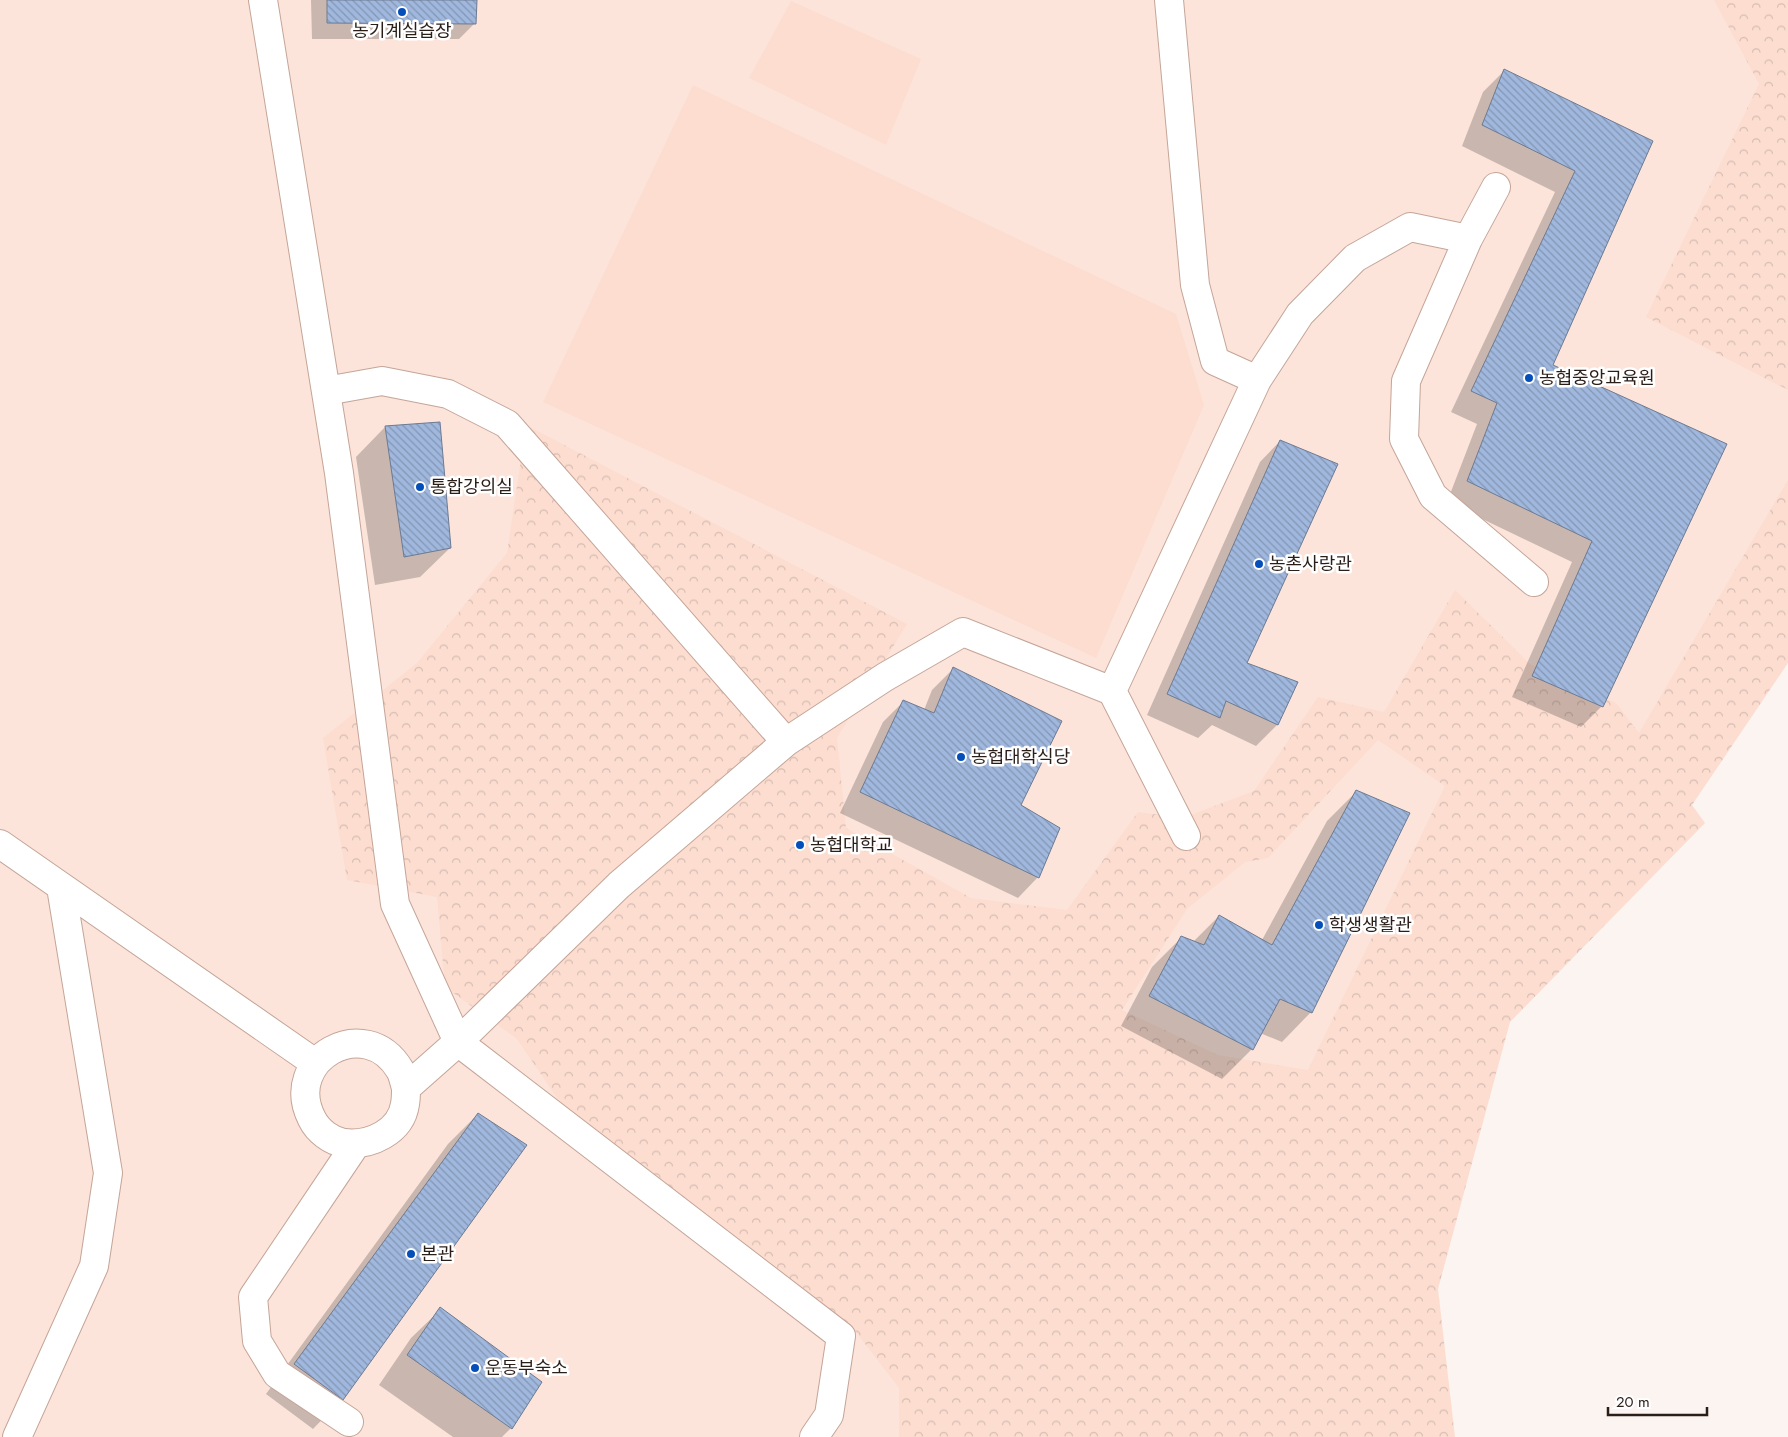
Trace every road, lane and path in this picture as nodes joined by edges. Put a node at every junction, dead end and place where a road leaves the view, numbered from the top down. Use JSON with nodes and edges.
{"nodes":[{"id":1,"x":263,"y":0,"type":"edge"},
{"id":2,"x":1169,"y":0,"type":"edge"},
{"id":3,"x":1496,"y":187,"type":"dead end"},
{"id":4,"x":1468,"y":239,"type":"junction"},
{"id":5,"x":1257,"y":380,"type":"junction"},
{"id":6,"x":326,"y":391,"type":"junction"},
{"id":7,"x":1534,"y":582,"type":"dead end"},
{"id":8,"x":1112,"y":691,"type":"junction"},
{"id":9,"x":786,"y":742,"type":"junction"},
{"id":10,"x":1186,"y":836,"type":"dead end"},
{"id":11,"x":0,"y":844,"type":"edge"},
{"id":12,"x":61,"y":886,"type":"junction"},
{"id":13,"x":458,"y":1042,"type":"junction"},
{"id":14,"x":315,"y":1063,"type":"junction"},
{"id":15,"x":406,"y":1088,"type":"junction"},
{"id":16,"x":356,"y":1144,"type":"junction"},
{"id":17,"x":349,"y":1422,"type":"dead end"},
{"id":18,"x":17,"y":1437,"type":"edge"},
{"id":19,"x":814,"y":1437,"type":"edge"}],
"edges":[{"from":1,"to":6,"type":"lane"},
{"from":2,"to":5,"type":"lane"},
{"from":3,"to":4,"type":"lane"},
{"from":4,"to":5,"type":"lane"},
{"from":4,"to":7,"type":"lane"},
{"from":5,"to":8,"type":"lane"},
{"from":6,"to":9,"type":"lane"},
{"from":6,"to":13,"type":"lane"},
{"from":8,"to":9,"type":"lane"},
{"from":8,"to":10,"type":"lane"},
{"from":9,"to":13,"type":"lane"},
{"from":11,"to":12,"type":"lane"},
{"from":12,"to":14,"type":"lane"},
{"from":12,"to":18,"type":"lane"},
{"from":13,"to":15,"type":"lane"},
{"from":13,"to":19,"type":"lane"},
{"from":14,"to":15,"type":"lane"},
{"from":14,"to":16,"type":"lane"},
{"from":15,"to":16,"type":"lane"},
{"from":16,"to":17,"type":"lane"}]}
